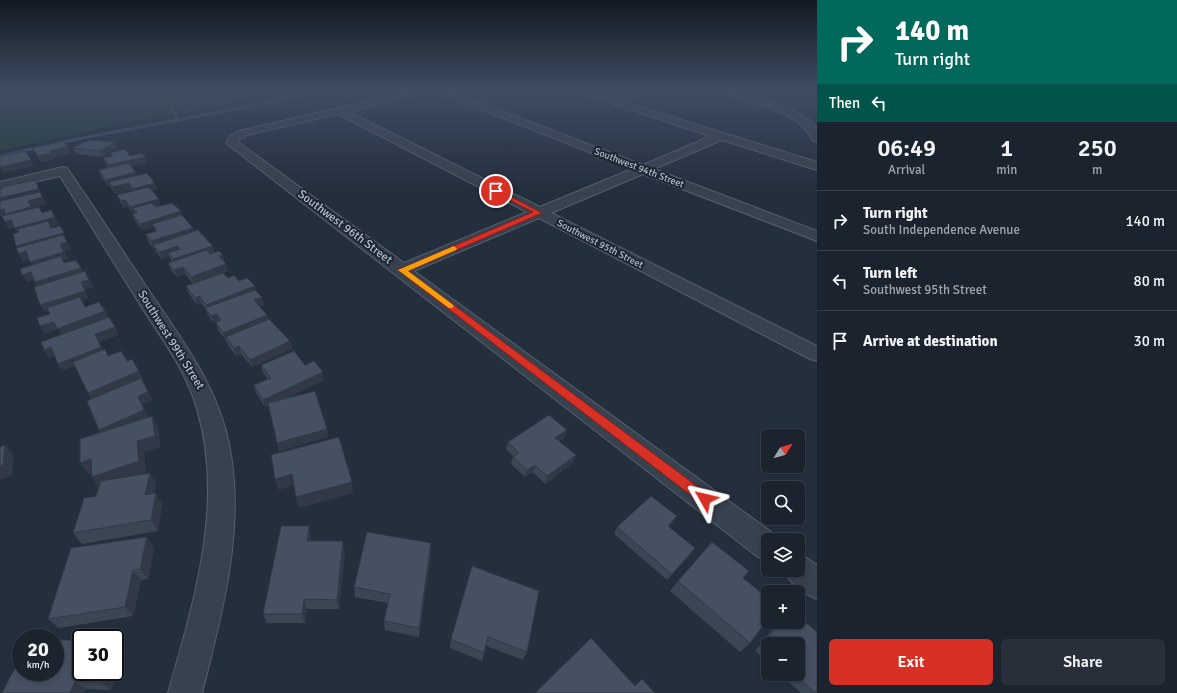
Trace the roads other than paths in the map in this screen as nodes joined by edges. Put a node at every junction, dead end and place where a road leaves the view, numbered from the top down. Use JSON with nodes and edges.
{"nodes":[{"id":1,"x":285,"y":123,"type":"edge"},
{"id":2,"x":364,"y":123,"type":"edge"},
{"id":3,"x":521,"y":123,"type":"edge"},
{"id":4,"x":680,"y":123,"type":"edge"},
{"id":5,"x":807,"y":123,"type":"edge"},
{"id":6,"x":722,"y":136,"type":"junction"},
{"id":7,"x":817,"y":140,"type":"edge"},
{"id":8,"x":817,"y":145,"type":"edge"},
{"id":9,"x":795,"y":159,"type":"junction"},
{"id":10,"x":817,"y":166,"type":"edge"},
{"id":11,"x":643,"y":170,"type":"junction"},
{"id":12,"x":0,"y":186,"type":"edge"},
{"id":13,"x":539,"y":213,"type":"junction"},
{"id":14,"x":817,"y":236,"type":"edge"},
{"id":15,"x":402,"y":270,"type":"junction"},
{"id":16,"x":817,"y":354,"type":"edge"},
{"id":17,"x":761,"y":542,"type":"edge"},
{"id":18,"x":805,"y":575,"type":"edge"},
{"id":19,"x":817,"y":584,"type":"edge"},
{"id":20,"x":185,"y":693,"type":"edge"}],
"edges":[{"from":1,"to":15,"type":"street","name":"Southwest 96th Street"},
{"from":2,"to":13,"type":"street","name":"Southwest 95th Street"},
{"from":3,"to":11,"type":"street","name":"Southwest 94th Street"},
{"from":4,"to":6,"type":"street"},
{"from":5,"to":7,"type":"street"},
{"from":6,"to":9,"type":"street"},
{"from":6,"to":11,"type":"street"},
{"from":8,"to":9,"type":"street"},
{"from":9,"to":10,"type":"street"},
{"from":11,"to":13,"type":"street"},
{"from":11,"to":14,"type":"street","name":"Southwest 94th Street"},
{"from":12,"to":20,"type":"street","name":"Southwest 99th Street"},
{"from":13,"to":15,"type":"street"},
{"from":13,"to":16,"type":"street","name":"Southwest 95th Street"},
{"from":15,"to":17,"type":"street","name":"Southwest 96th Street"},
{"from":18,"to":19,"type":"street"}]}
